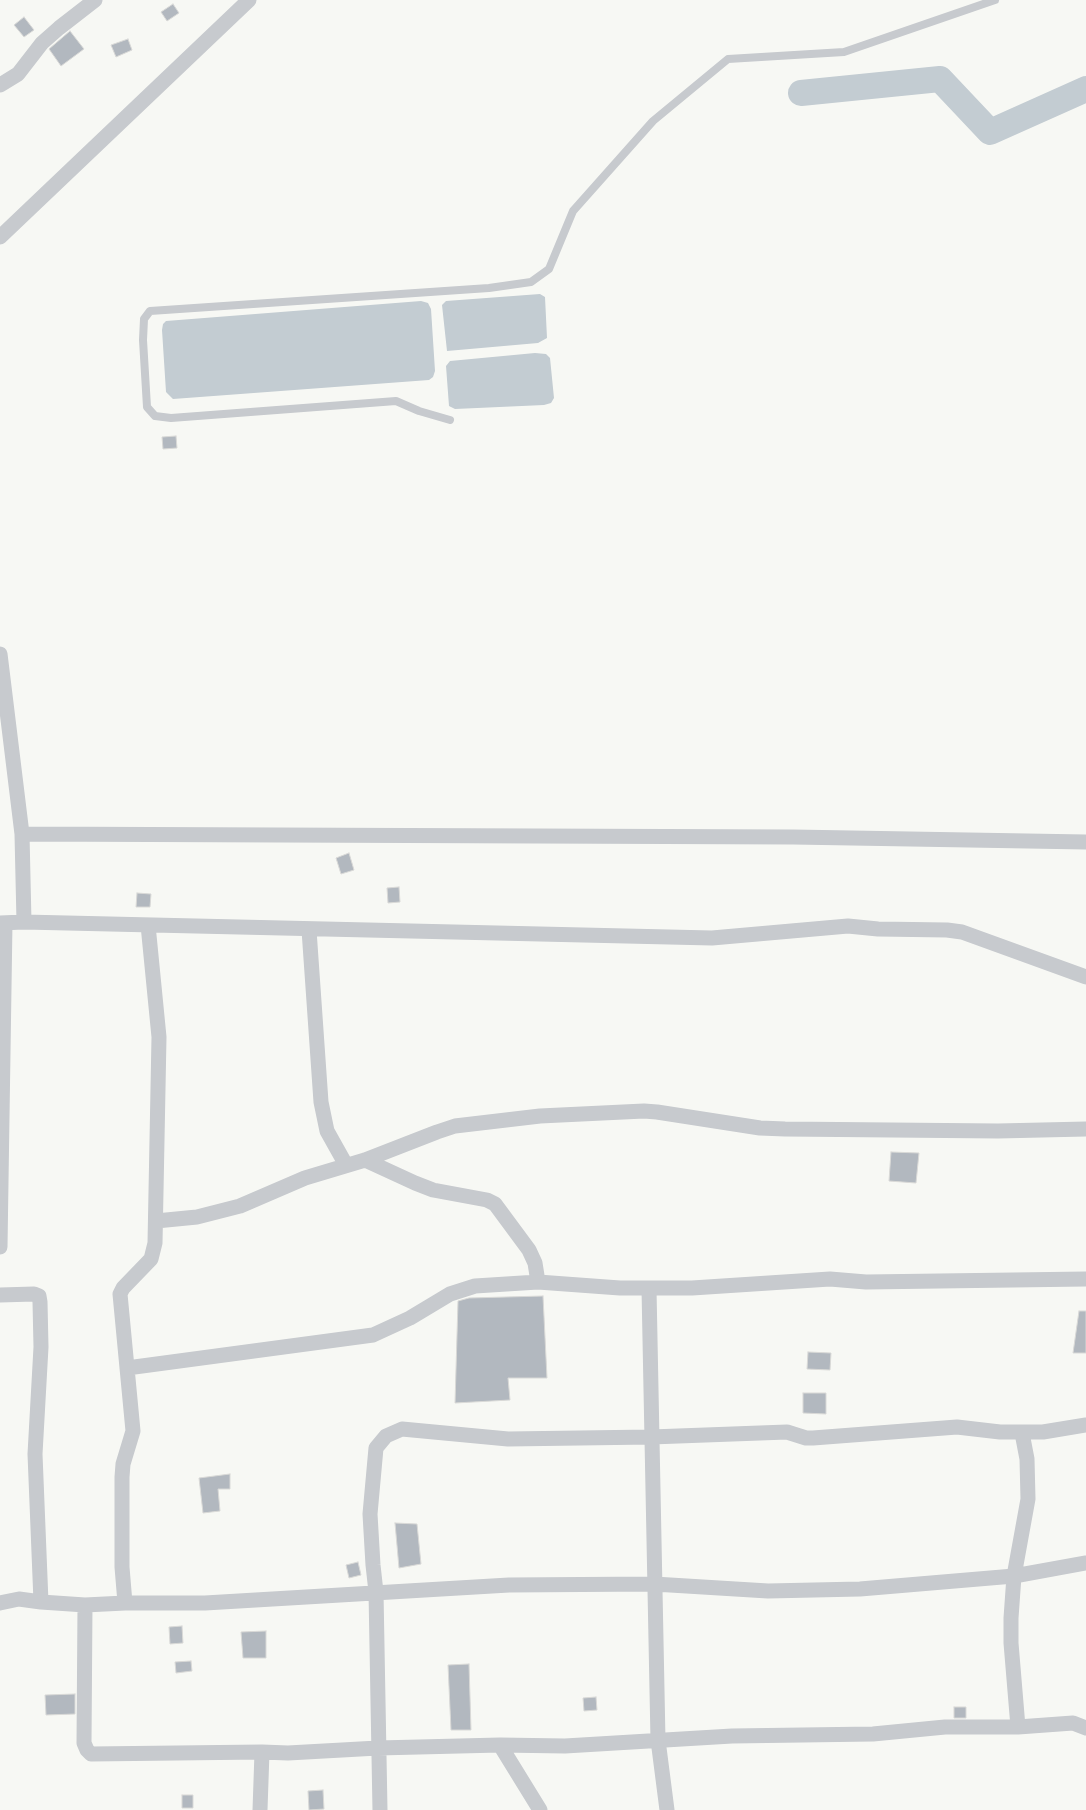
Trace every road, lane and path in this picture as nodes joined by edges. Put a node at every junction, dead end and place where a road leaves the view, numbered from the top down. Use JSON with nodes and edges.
{"nodes":[{"id":1,"x":96,"y":0,"type":"edge"},
{"id":2,"x":249,"y":0,"type":"edge"},
{"id":3,"x":995,"y":0,"type":"edge"},
{"id":4,"x":0,"y":86,"type":"edge"},
{"id":5,"x":0,"y":237,"type":"edge"},
{"id":6,"x":450,"y":420,"type":"dead end"},
{"id":7,"x":0,"y":654,"type":"edge"},
{"id":8,"x":22,"y":834,"type":"junction"},
{"id":9,"x":1086,"y":842,"type":"edge"},
{"id":10,"x":24,"y":922,"type":"junction"},
{"id":11,"x":3,"y":923,"type":"edge"},
{"id":12,"x":148,"y":925,"type":"junction"},
{"id":13,"x":309,"y":930,"type":"junction"},
{"id":14,"x":1086,"y":977,"type":"edge"},
{"id":15,"x":1086,"y":1129,"type":"edge"},
{"id":16,"x":365,"y":1160,"type":"junction"},
{"id":17,"x":346,"y":1165,"type":"junction"},
{"id":18,"x":156,"y":1221,"type":"junction"},
{"id":19,"x":0,"y":1247,"type":"edge"},
{"id":20,"x":1086,"y":1279,"type":"edge"},
{"id":21,"x":538,"y":1282,"type":"junction"},
{"id":22,"x":649,"y":1289,"type":"junction"},
{"id":23,"x":0,"y":1295,"type":"edge"},
{"id":24,"x":126,"y":1368,"type":"junction"},
{"id":25,"x":1086,"y":1425,"type":"edge"},
{"id":26,"x":1022,"y":1433,"type":"junction"},
{"id":27,"x":651,"y":1437,"type":"junction"},
{"id":28,"x":1086,"y":1563,"type":"edge"},
{"id":29,"x":1014,"y":1576,"type":"junction"},
{"id":30,"x":654,"y":1584,"type":"junction"},
{"id":31,"x":376,"y":1592,"type":"junction"},
{"id":32,"x":41,"y":1602,"type":"junction"},
{"id":33,"x":0,"y":1603,"type":"edge"},
{"id":34,"x":124,"y":1603,"type":"junction"},
{"id":35,"x":84,"y":1605,"type":"junction"},
{"id":36,"x":1018,"y":1727,"type":"junction"},
{"id":37,"x":1086,"y":1728,"type":"edge"},
{"id":38,"x":658,"y":1740,"type":"junction"},
{"id":39,"x":500,"y":1745,"type":"junction"},
{"id":40,"x":378,"y":1748,"type":"junction"},
{"id":41,"x":262,"y":1752,"type":"junction"},
{"id":42,"x":260,"y":1810,"type":"edge"},
{"id":43,"x":380,"y":1810,"type":"edge"},
{"id":44,"x":540,"y":1810,"type":"edge"},
{"id":45,"x":667,"y":1810,"type":"edge"}],
"edges":[{"from":1,"to":4,"type":"street"},
{"from":2,"to":5,"type":"street"},
{"from":3,"to":6,"type":"lane"},
{"from":7,"to":8,"type":"street"},
{"from":8,"to":9,"type":"street"},
{"from":8,"to":10,"type":"street"},
{"from":10,"to":11,"type":"street"},
{"from":10,"to":12,"type":"street"},
{"from":11,"to":19,"type":"street"},
{"from":12,"to":13,"type":"street"},
{"from":12,"to":18,"type":"street"},
{"from":13,"to":14,"type":"street"},
{"from":13,"to":17,"type":"street"},
{"from":15,"to":16,"type":"street"},
{"from":16,"to":17,"type":"street"},
{"from":16,"to":21,"type":"street"},
{"from":17,"to":18,"type":"street"},
{"from":18,"to":24,"type":"street"},
{"from":20,"to":22,"type":"street"},
{"from":21,"to":22,"type":"street"},
{"from":21,"to":24,"type":"street"},
{"from":22,"to":27,"type":"street"},
{"from":23,"to":32,"type":"street"},
{"from":24,"to":34,"type":"street"},
{"from":25,"to":26,"type":"street"},
{"from":26,"to":27,"type":"street"},
{"from":26,"to":29,"type":"street"},
{"from":27,"to":30,"type":"street"},
{"from":27,"to":31,"type":"street"},
{"from":28,"to":29,"type":"street"},
{"from":29,"to":30,"type":"street"},
{"from":29,"to":36,"type":"street"},
{"from":30,"to":31,"type":"street"},
{"from":30,"to":38,"type":"street"},
{"from":31,"to":34,"type":"street"},
{"from":31,"to":40,"type":"street"},
{"from":32,"to":33,"type":"street"},
{"from":32,"to":35,"type":"street"},
{"from":34,"to":35,"type":"street"},
{"from":35,"to":41,"type":"street"},
{"from":36,"to":37,"type":"street"},
{"from":36,"to":38,"type":"street"},
{"from":38,"to":39,"type":"street"},
{"from":38,"to":45,"type":"street"},
{"from":39,"to":40,"type":"street"},
{"from":39,"to":44,"type":"street"},
{"from":40,"to":41,"type":"street"},
{"from":40,"to":43,"type":"street"},
{"from":41,"to":42,"type":"street"}]}
